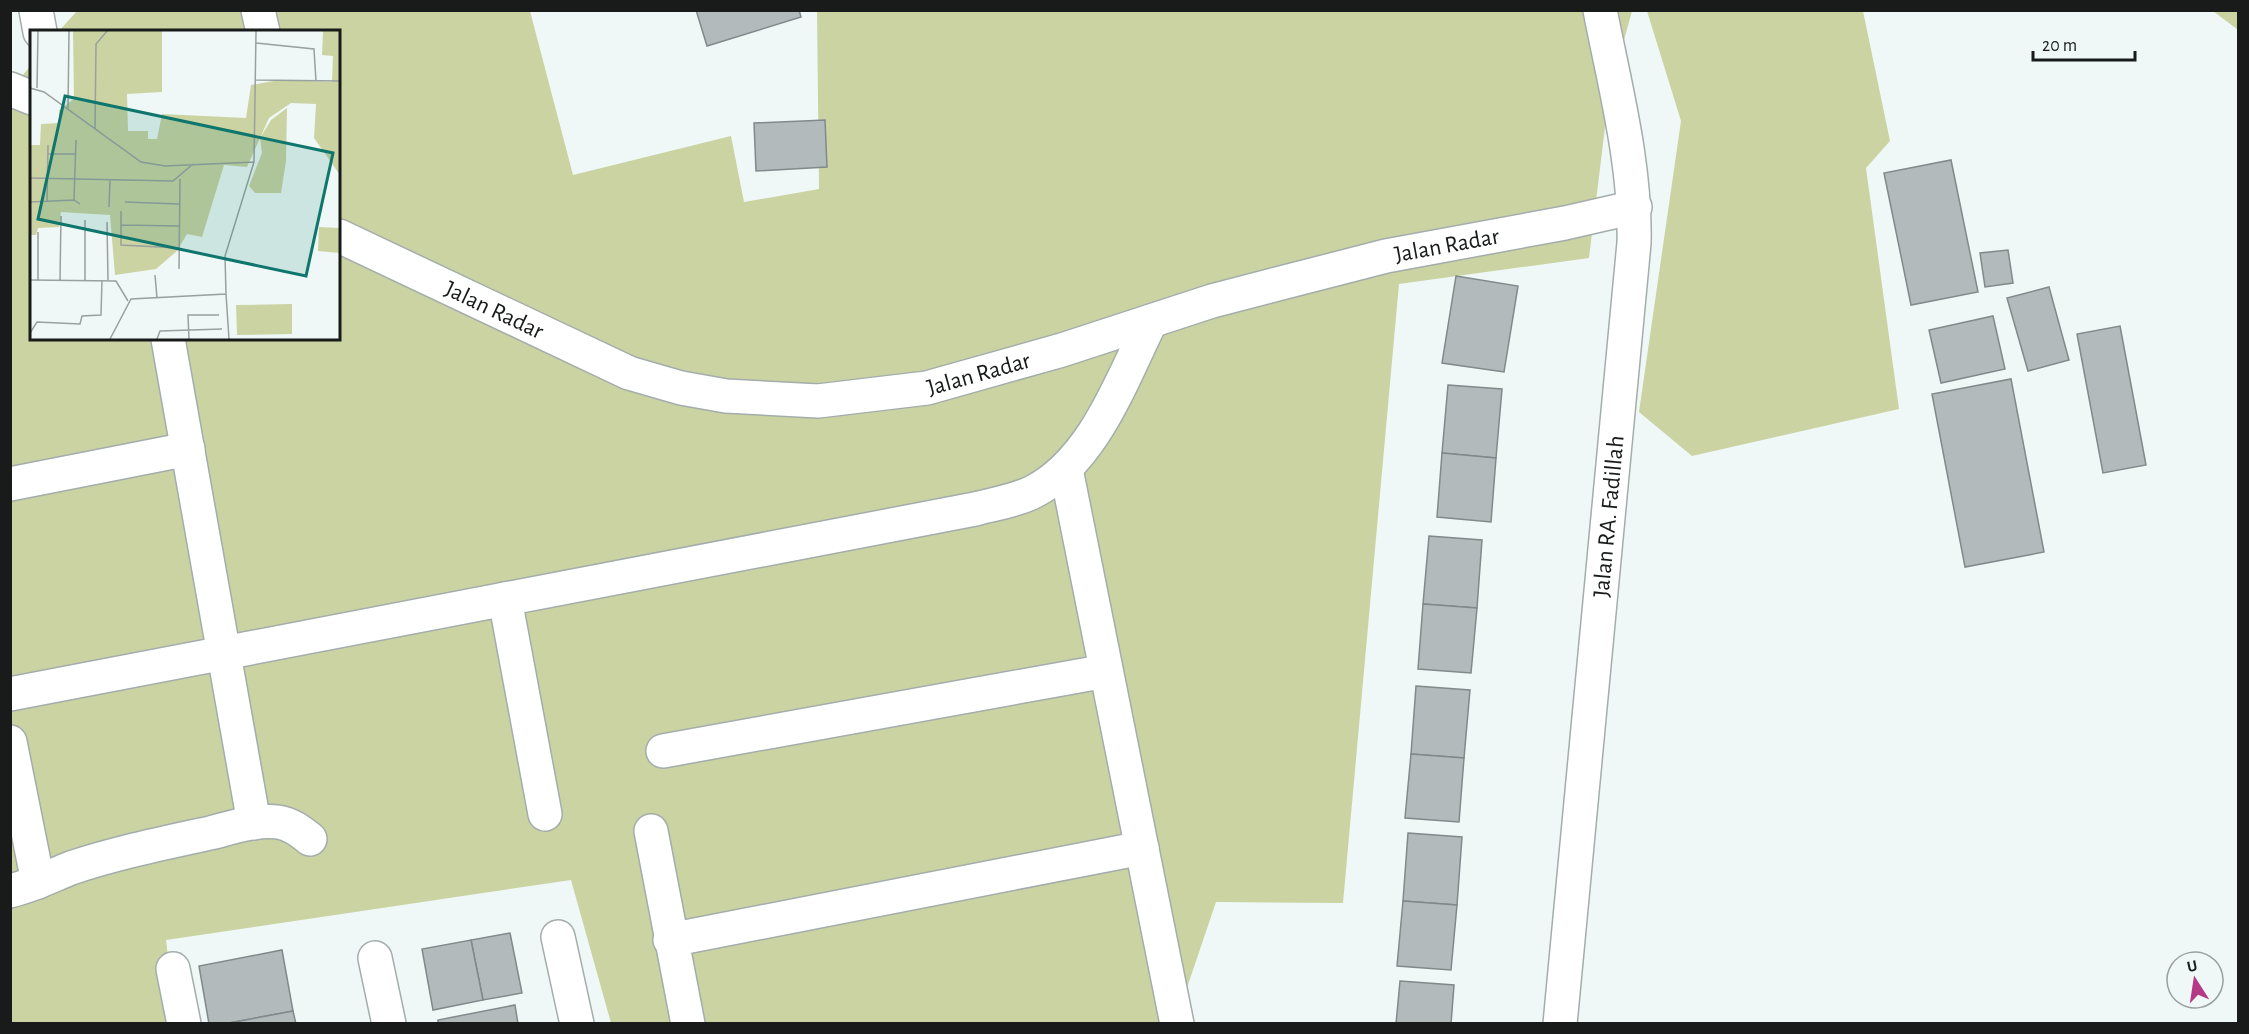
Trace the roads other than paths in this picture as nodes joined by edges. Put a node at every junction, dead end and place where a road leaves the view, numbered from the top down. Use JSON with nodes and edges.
{"nodes":[{"id":1,"x":36,"y":10,"type":"edge"},
{"id":2,"x":258,"y":10,"type":"edge"},
{"id":3,"x":1600,"y":10,"type":"edge"},
{"id":4,"x":40,"y":30,"type":"edge"},
{"id":5,"x":262,"y":30,"type":"edge"},
{"id":6,"x":10,"y":89,"type":"edge"},
{"id":7,"x":30,"y":97,"type":"edge"},
{"id":8,"x":1635,"y":207,"type":"junction"},
{"id":9,"x":340,"y":236,"type":"edge"},
{"id":10,"x":1151,"y":321,"type":"junction"},
{"id":11,"x":168,"y":340,"type":"edge"},
{"id":12,"x":188,"y":449,"type":"junction"},
{"id":13,"x":1066,"y":469,"type":"junction"},
{"id":14,"x":10,"y":484,"type":"edge"},
{"id":15,"x":505,"y":599,"type":"junction"},
{"id":16,"x":224,"y":653,"type":"junction"},
{"id":17,"x":1106,"y":671,"type":"junction"},
{"id":18,"x":10,"y":694,"type":"edge"},
{"id":19,"x":10,"y":742,"type":"edge"},
{"id":20,"x":663,"y":751,"type":"dead end"},
{"id":21,"x":545,"y":814,"type":"dead end"},
{"id":22,"x":254,"y":823,"type":"junction"},
{"id":23,"x":651,"y":831,"type":"dead end"},
{"id":24,"x":310,"y":839,"type":"dead end"},
{"id":25,"x":1142,"y":848,"type":"junction"},
{"id":26,"x":24,"y":887,"type":"edge"},
{"id":27,"x":558,"y":937,"type":"dead end"},
{"id":28,"x":670,"y":940,"type":"junction"},
{"id":29,"x":375,"y":958,"type":"dead end"},
{"id":30,"x":173,"y":969,"type":"dead end"},
{"id":31,"x":184,"y":1023,"type":"edge"},
{"id":32,"x":389,"y":1023,"type":"edge"},
{"id":33,"x":578,"y":1023,"type":"edge"},
{"id":34,"x":688,"y":1023,"type":"edge"},
{"id":35,"x":1176,"y":1023,"type":"edge"},
{"id":36,"x":1560,"y":1023,"type":"edge"}],
"edges":[{"from":1,"to":4,"type":"street"},
{"from":2,"to":5,"type":"street"},
{"from":3,"to":8,"type":"street","name":"Jalan RA. Fadillah"},
{"from":6,"to":7,"type":"street"},
{"from":8,"to":10,"type":"street","name":"Jalan Radar"},
{"from":8,"to":36,"type":"street","name":"Jalan RA. Fadillah"},
{"from":9,"to":10,"type":"street","name":"Jalan Radar"},
{"from":10,"to":13,"type":"street"},
{"from":11,"to":12,"type":"street"},
{"from":12,"to":14,"type":"street"},
{"from":12,"to":16,"type":"street"},
{"from":13,"to":15,"type":"street"},
{"from":13,"to":17,"type":"street"},
{"from":15,"to":16,"type":"street"},
{"from":15,"to":21,"type":"street"},
{"from":16,"to":18,"type":"street"},
{"from":16,"to":22,"type":"street"},
{"from":17,"to":20,"type":"street"},
{"from":17,"to":25,"type":"street"},
{"from":19,"to":26,"type":"street"},
{"from":22,"to":24,"type":"street"},
{"from":22,"to":26,"type":"street"},
{"from":23,"to":28,"type":"street"},
{"from":25,"to":28,"type":"street"},
{"from":25,"to":35,"type":"street"},
{"from":27,"to":33,"type":"street"},
{"from":28,"to":34,"type":"street"},
{"from":29,"to":32,"type":"street"},
{"from":30,"to":31,"type":"street"}]}
